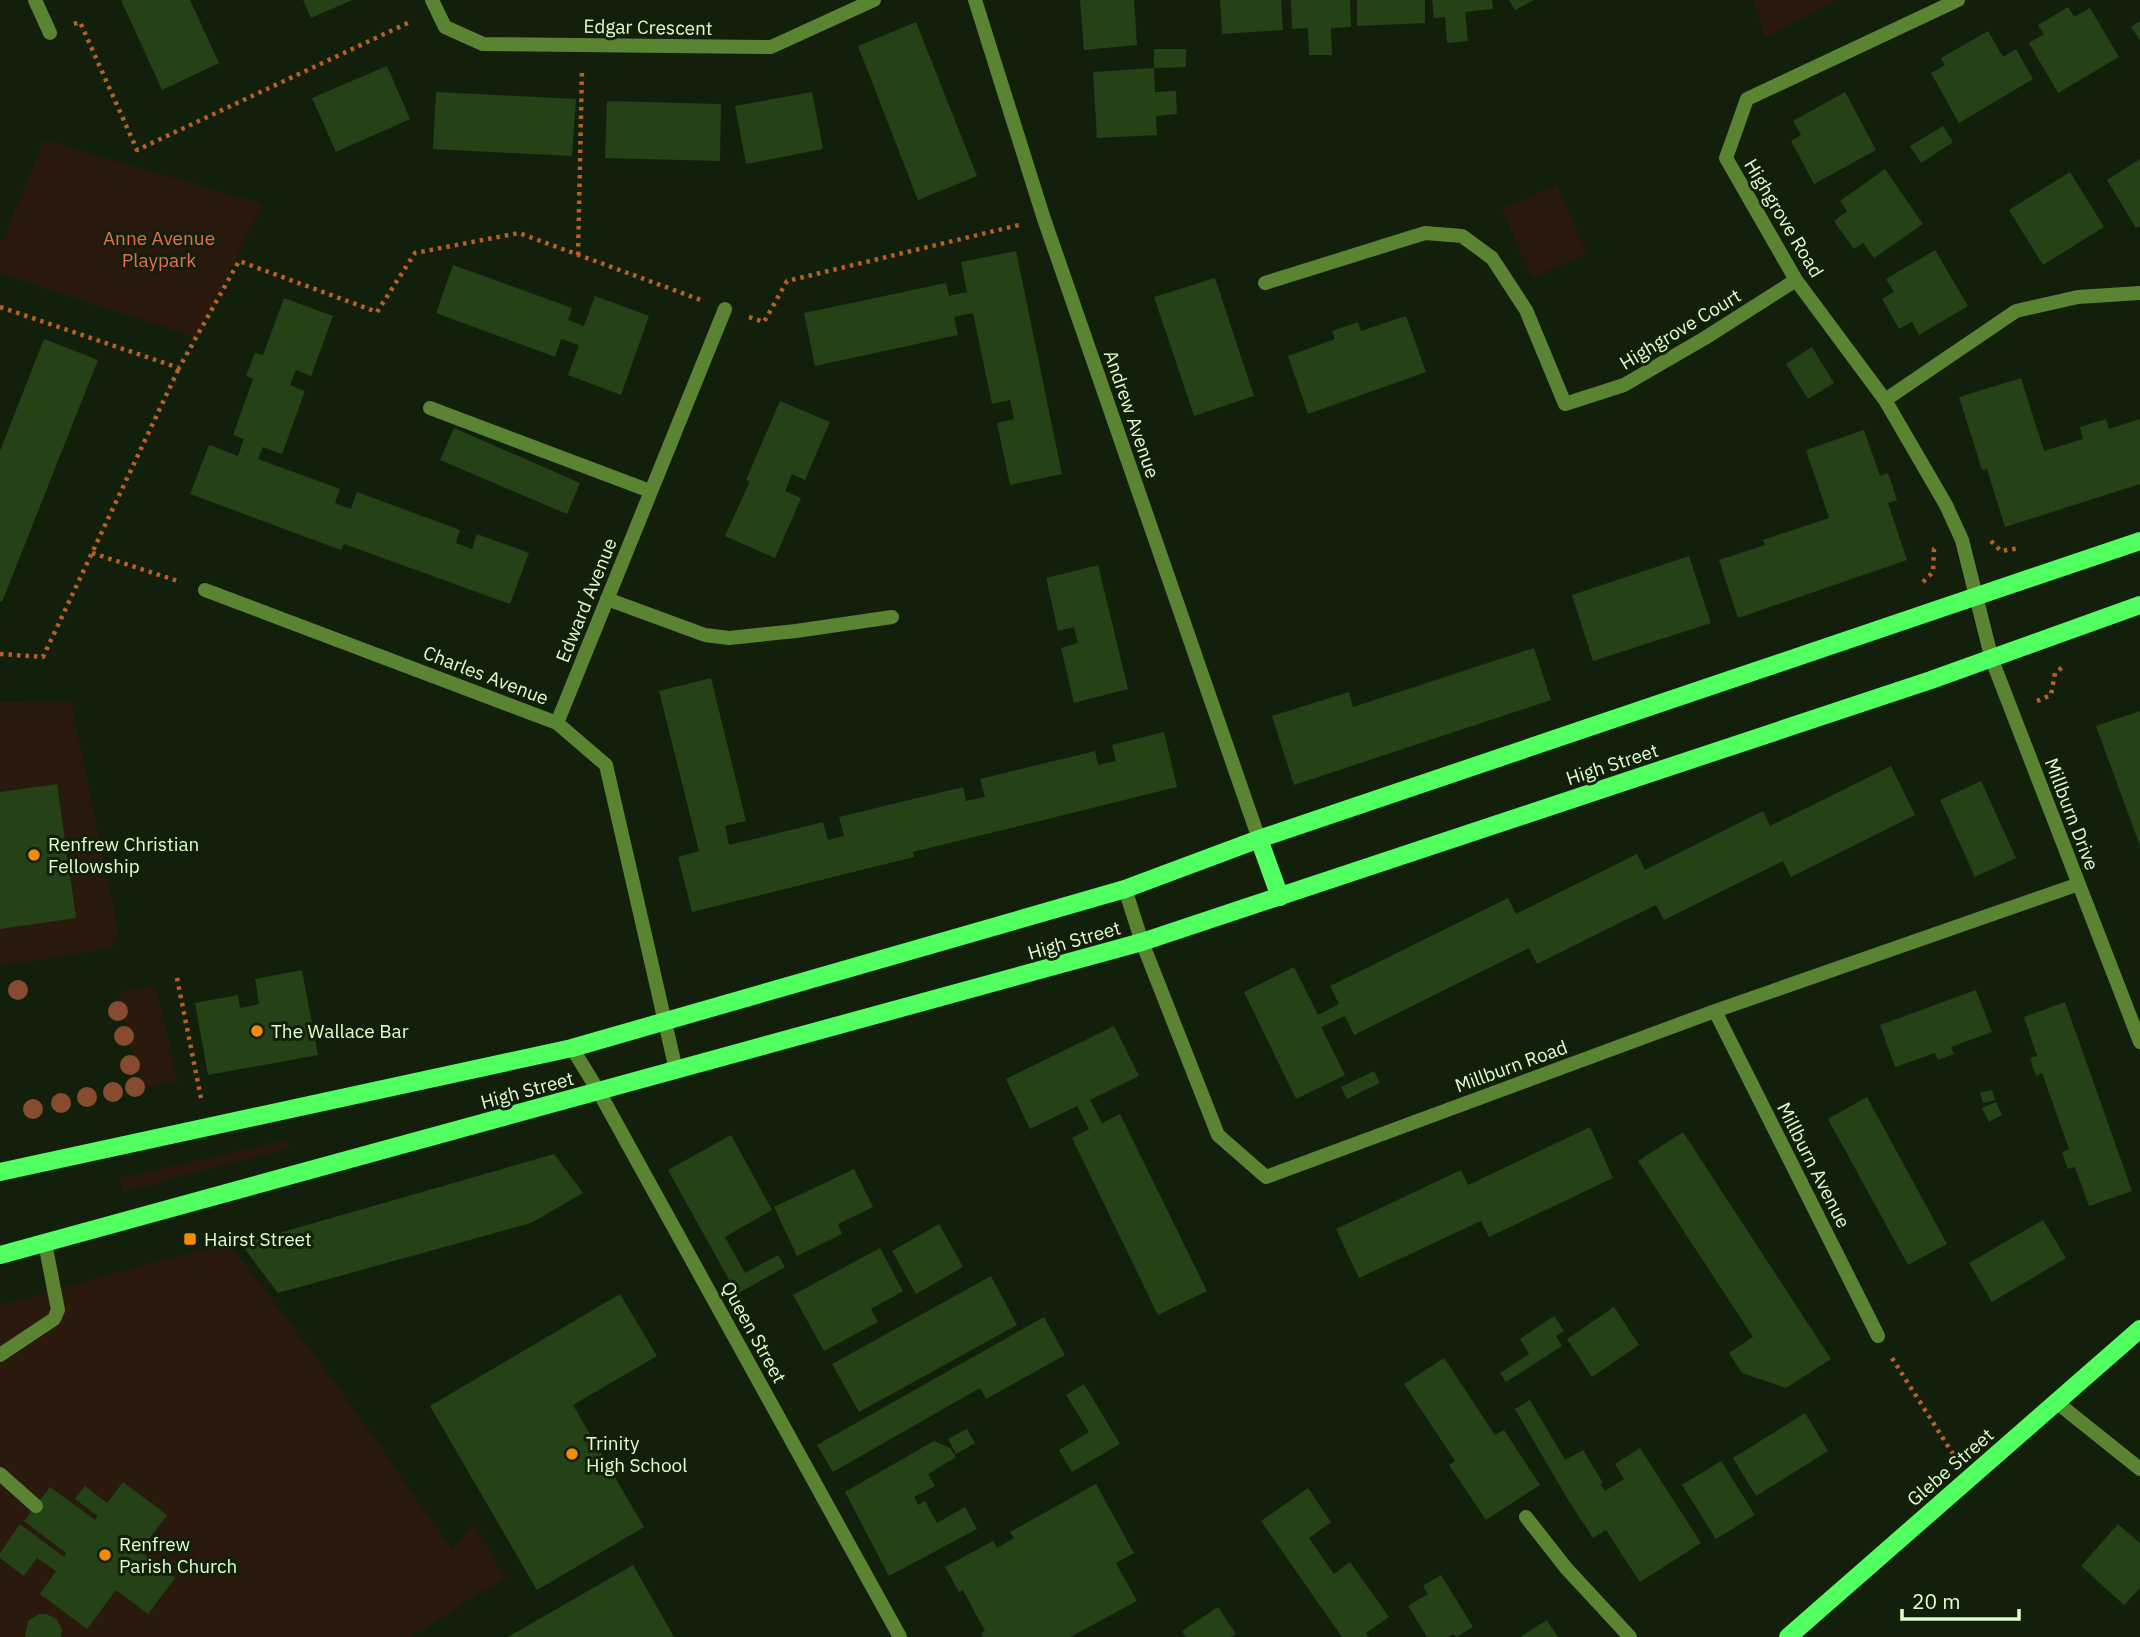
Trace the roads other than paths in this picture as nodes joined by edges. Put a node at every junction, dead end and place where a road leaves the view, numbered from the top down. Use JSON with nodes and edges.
{"nodes":[{"id":1,"x":35,"y":0,"type":"edge"},
{"id":2,"x":874,"y":0,"type":"edge"},
{"id":3,"x":975,"y":0,"type":"edge"},
{"id":4,"x":1958,"y":0,"type":"edge"},
{"id":5,"x":434,"y":4,"type":"edge"},
{"id":6,"x":50,"y":33,"type":"road end"},
{"id":7,"x":1796,"y":280,"type":"junction"},
{"id":8,"x":1265,"y":283,"type":"dead end"},
{"id":9,"x":2140,"y":293,"type":"edge"},
{"id":10,"x":725,"y":309,"type":"road end"},
{"id":11,"x":1885,"y":400,"type":"junction"},
{"id":12,"x":430,"y":408,"type":"dead end"},
{"id":13,"x":650,"y":491,"type":"junction"},
{"id":14,"x":2140,"y":541,"type":"edge"},
{"id":15,"x":205,"y":590,"type":"road end"},
{"id":16,"x":1978,"y":597,"type":"junction"},
{"id":17,"x":607,"y":598,"type":"junction"},
{"id":18,"x":2140,"y":605,"type":"edge"},
{"id":19,"x":892,"y":617,"type":"dead end"},
{"id":20,"x":1992,"y":660,"type":"junction"},
{"id":21,"x":557,"y":723,"type":"junction"},
{"id":22,"x":1259,"y":839,"type":"junction"},
{"id":23,"x":2079,"y":884,"type":"junction"},
{"id":24,"x":1125,"y":889,"type":"junction"},
{"id":25,"x":1280,"y":897,"type":"junction"},
{"id":26,"x":1142,"y":942,"type":"junction"},
{"id":27,"x":1715,"y":1011,"type":"junction"},
{"id":28,"x":664,"y":1021,"type":"junction"},
{"id":29,"x":2140,"y":1042,"type":"edge"},
{"id":30,"x":572,"y":1048,"type":"junction"},
{"id":31,"x":676,"y":1070,"type":"junction"},
{"id":32,"x":599,"y":1092,"type":"junction"},
{"id":33,"x":0,"y":1172,"type":"edge"},
{"id":34,"x":45,"y":1243,"type":"junction"},
{"id":35,"x":0,"y":1255,"type":"edge"},
{"id":36,"x":2140,"y":1329,"type":"edge"},
{"id":37,"x":1878,"y":1336,"type":"road end"},
{"id":38,"x":0,"y":1355,"type":"edge"},
{"id":39,"x":2055,"y":1401,"type":"junction"},
{"id":40,"x":2140,"y":1469,"type":"edge"},
{"id":41,"x":0,"y":1474,"type":"edge"},
{"id":42,"x":36,"y":1506,"type":"dead end"},
{"id":43,"x":1526,"y":1517,"type":"dead end"},
{"id":44,"x":900,"y":1637,"type":"edge"},
{"id":45,"x":1630,"y":1637,"type":"edge"},
{"id":46,"x":1788,"y":1637,"type":"edge"}],
"edges":[{"from":1,"to":6,"type":"street"},
{"from":2,"to":5,"type":"street","name":"Edgar Crescent"},
{"from":3,"to":22,"type":"street","name":"Andrew Avenue"},
{"from":4,"to":7,"type":"street","name":"Highgrove Road"},
{"from":7,"to":8,"type":"street","name":"Highgrove Court"},
{"from":7,"to":11,"type":"street","name":"Highgrove Road"},
{"from":9,"to":11,"type":"street"},
{"from":10,"to":13,"type":"street","name":"Edward Avenue"},
{"from":11,"to":16,"type":"street","name":"Highgrove Road"},
{"from":12,"to":13,"type":"street"},
{"from":13,"to":17,"type":"street","name":"Edward Avenue"},
{"from":14,"to":16,"type":"main road","name":"High Street"},
{"from":15,"to":21,"type":"street","name":"Charles Avenue"},
{"from":16,"to":20,"type":"street","name":"Millburn Drive"},
{"from":16,"to":22,"type":"main road","name":"High Street"},
{"from":17,"to":19,"type":"street"},
{"from":17,"to":21,"type":"street","name":"Edward Avenue"},
{"from":18,"to":20,"type":"main road","name":"High Street"},
{"from":20,"to":23,"type":"street","name":"Millburn Drive"},
{"from":20,"to":25,"type":"main road","name":"High Street"},
{"from":21,"to":28,"type":"street","name":"Charles Avenue"},
{"from":22,"to":24,"type":"main road","name":"High Street"},
{"from":22,"to":25,"type":"main road"},
{"from":23,"to":27,"type":"street","name":"Millburn Road"},
{"from":23,"to":29,"type":"street","name":"Millburn Drive"},
{"from":24,"to":26,"type":"street","name":"Millburn Road"},
{"from":24,"to":28,"type":"main road","name":"High Street"},
{"from":25,"to":26,"type":"main road","name":"High Street"},
{"from":26,"to":27,"type":"street","name":"Millburn Road"},
{"from":26,"to":31,"type":"main road","name":"High Street"},
{"from":27,"to":37,"type":"street","name":"Millburn Avenue"},
{"from":28,"to":30,"type":"main road","name":"High Street"},
{"from":28,"to":31,"type":"street","name":"Charles Avenue"},
{"from":30,"to":32,"type":"street","name":"Queen Street"},
{"from":30,"to":33,"type":"main road","name":"High Street"},
{"from":31,"to":32,"type":"main road","name":"High Street"},
{"from":32,"to":34,"type":"main road","name":"High Street"},
{"from":32,"to":44,"type":"street","name":"Queen Street"},
{"from":34,"to":35,"type":"main road","name":"High Street"},
{"from":34,"to":38,"type":"street"},
{"from":36,"to":39,"type":"main road","name":"Glebe Street"},
{"from":39,"to":40,"type":"street"},
{"from":39,"to":46,"type":"main road","name":"Glebe Street"},
{"from":41,"to":42,"type":"street"},
{"from":43,"to":45,"type":"street"}]}
